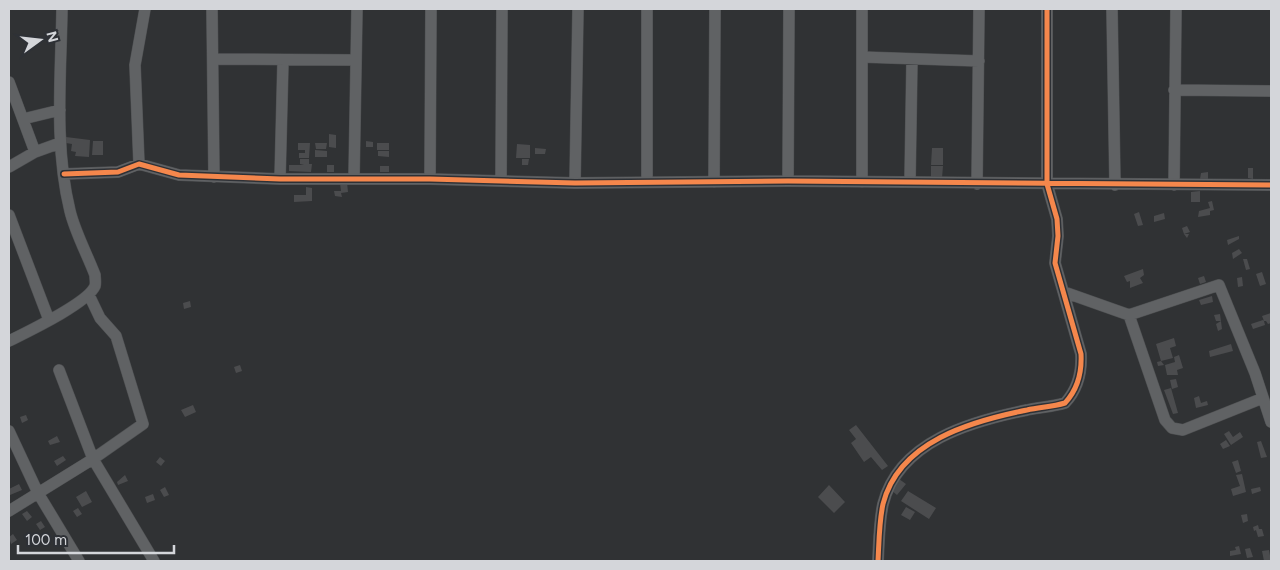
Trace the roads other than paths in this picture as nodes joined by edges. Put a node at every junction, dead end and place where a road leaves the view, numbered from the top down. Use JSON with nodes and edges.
{"nodes":[{"id":1,"x":62,"y":9,"type":"edge"},
{"id":2,"x":145,"y":9,"type":"edge"},
{"id":3,"x":212,"y":9,"type":"edge"},
{"id":4,"x":357,"y":9,"type":"edge"},
{"id":5,"x":431,"y":9,"type":"edge"},
{"id":6,"x":502,"y":9,"type":"edge"},
{"id":7,"x":578,"y":9,"type":"edge"},
{"id":8,"x":647,"y":9,"type":"edge"},
{"id":9,"x":715,"y":9,"type":"edge"},
{"id":10,"x":789,"y":9,"type":"edge"},
{"id":11,"x":862,"y":9,"type":"edge"},
{"id":12,"x":979,"y":9,"type":"edge"},
{"id":13,"x":1047,"y":9,"type":"edge"},
{"id":14,"x":1112,"y":9,"type":"edge"},
{"id":15,"x":1176,"y":9,"type":"edge"},
{"id":16,"x":862,"y":57,"type":"junction"},
{"id":17,"x":213,"y":58,"type":"junction"},
{"id":18,"x":912,"y":58,"type":"junction"},
{"id":19,"x":356,"y":60,"type":"junction"},
{"id":20,"x":283,"y":61,"type":"junction"},
{"id":21,"x":979,"y":61,"type":"junction"},
{"id":22,"x":9,"y":82,"type":"edge"},
{"id":23,"x":1174,"y":90,"type":"junction"},
{"id":24,"x":1271,"y":91,"type":"edge"},
{"id":25,"x":60,"y":110,"type":"junction"},
{"id":26,"x":23,"y":119,"type":"junction"},
{"id":27,"x":60,"y":143,"type":"junction"},
{"id":28,"x":35,"y":152,"type":"junction"},
{"id":29,"x":139,"y":164,"type":"junction"},
{"id":30,"x":9,"y":167,"type":"edge"},
{"id":31,"x":64,"y":174,"type":"junction"},
{"id":32,"x":214,"y":177,"type":"junction"},
{"id":33,"x":354,"y":178,"type":"junction"},
{"id":34,"x":280,"y":179,"type":"junction"},
{"id":35,"x":430,"y":179,"type":"junction"},
{"id":36,"x":501,"y":181,"type":"junction"},
{"id":37,"x":788,"y":181,"type":"junction"},
{"id":38,"x":910,"y":181,"type":"junction"},
{"id":39,"x":647,"y":182,"type":"junction"},
{"id":40,"x":714,"y":182,"type":"junction"},
{"id":41,"x":862,"y":182,"type":"junction"},
{"id":42,"x":575,"y":183,"type":"junction"},
{"id":43,"x":977,"y":184,"type":"junction"},
{"id":44,"x":1047,"y":184,"type":"junction"},
{"id":45,"x":1115,"y":185,"type":"junction"},
{"id":46,"x":1174,"y":185,"type":"junction"},
{"id":47,"x":1271,"y":185,"type":"edge"},
{"id":48,"x":9,"y":216,"type":"edge"},
{"id":49,"x":1064,"y":292,"type":"junction"},
{"id":50,"x":89,"y":295,"type":"junction"},
{"id":51,"x":1129,"y":314,"type":"junction"},
{"id":52,"x":49,"y":320,"type":"junction"},
{"id":53,"x":9,"y":341,"type":"edge"},
{"id":54,"x":59,"y":370,"type":"dead end"},
{"id":55,"x":1263,"y":398,"type":"junction"},
{"id":56,"x":1271,"y":422,"type":"edge"},
{"id":57,"x":9,"y":431,"type":"edge"},
{"id":58,"x":93,"y":459,"type":"junction"},
{"id":59,"x":38,"y":493,"type":"junction"},
{"id":60,"x":9,"y":511,"type":"edge"},
{"id":61,"x":79,"y":561,"type":"edge"},
{"id":62,"x":154,"y":561,"type":"edge"},
{"id":63,"x":878,"y":561,"type":"edge"}],
"edges":[{"from":1,"to":25,"type":"street"},
{"from":2,"to":29,"type":"street"},
{"from":3,"to":17,"type":"street"},
{"from":4,"to":19,"type":"street"},
{"from":5,"to":35,"type":"street"},
{"from":6,"to":36,"type":"street"},
{"from":7,"to":42,"type":"street"},
{"from":8,"to":39,"type":"street"},
{"from":9,"to":40,"type":"street"},
{"from":10,"to":37,"type":"street"},
{"from":11,"to":16,"type":"street"},
{"from":12,"to":21,"type":"street"},
{"from":13,"to":44,"type":"street"},
{"from":14,"to":45,"type":"street"},
{"from":15,"to":23,"type":"street"},
{"from":16,"to":18,"type":"street"},
{"from":16,"to":41,"type":"street"},
{"from":17,"to":20,"type":"street"},
{"from":17,"to":32,"type":"street"},
{"from":18,"to":21,"type":"street"},
{"from":18,"to":38,"type":"street"},
{"from":19,"to":20,"type":"street"},
{"from":19,"to":33,"type":"street"},
{"from":20,"to":34,"type":"street"},
{"from":21,"to":43,"type":"street"},
{"from":22,"to":26,"type":"street"},
{"from":23,"to":24,"type":"street"},
{"from":23,"to":46,"type":"street"},
{"from":25,"to":26,"type":"street"},
{"from":25,"to":27,"type":"street"},
{"from":26,"to":28,"type":"street"},
{"from":27,"to":28,"type":"street"},
{"from":27,"to":31,"type":"street"},
{"from":28,"to":30,"type":"street"},
{"from":29,"to":31,"type":"street"},
{"from":29,"to":32,"type":"street"},
{"from":31,"to":50,"type":"street"},
{"from":32,"to":34,"type":"street"},
{"from":33,"to":34,"type":"street"},
{"from":33,"to":35,"type":"street"},
{"from":35,"to":36,"type":"street"},
{"from":36,"to":42,"type":"street"},
{"from":37,"to":40,"type":"street"},
{"from":37,"to":41,"type":"street"},
{"from":38,"to":41,"type":"street"},
{"from":38,"to":43,"type":"street"},
{"from":39,"to":40,"type":"street"},
{"from":39,"to":42,"type":"street"},
{"from":43,"to":44,"type":"street"},
{"from":44,"to":45,"type":"street"},
{"from":44,"to":49,"type":"street"},
{"from":45,"to":46,"type":"street"},
{"from":46,"to":47,"type":"street"},
{"from":48,"to":52,"type":"street"},
{"from":49,"to":51,"type":"street"},
{"from":49,"to":63,"type":"street"},
{"from":50,"to":52,"type":"street"},
{"from":50,"to":58,"type":"street"},
{"from":51,"to":55,"type":"street"},
{"from":51,"to":55,"type":"street"},
{"from":52,"to":53,"type":"street"},
{"from":54,"to":58,"type":"street"},
{"from":55,"to":56,"type":"street"},
{"from":57,"to":59,"type":"street"},
{"from":58,"to":59,"type":"street"},
{"from":58,"to":62,"type":"street"},
{"from":59,"to":60,"type":"street"},
{"from":59,"to":61,"type":"street"}]}
